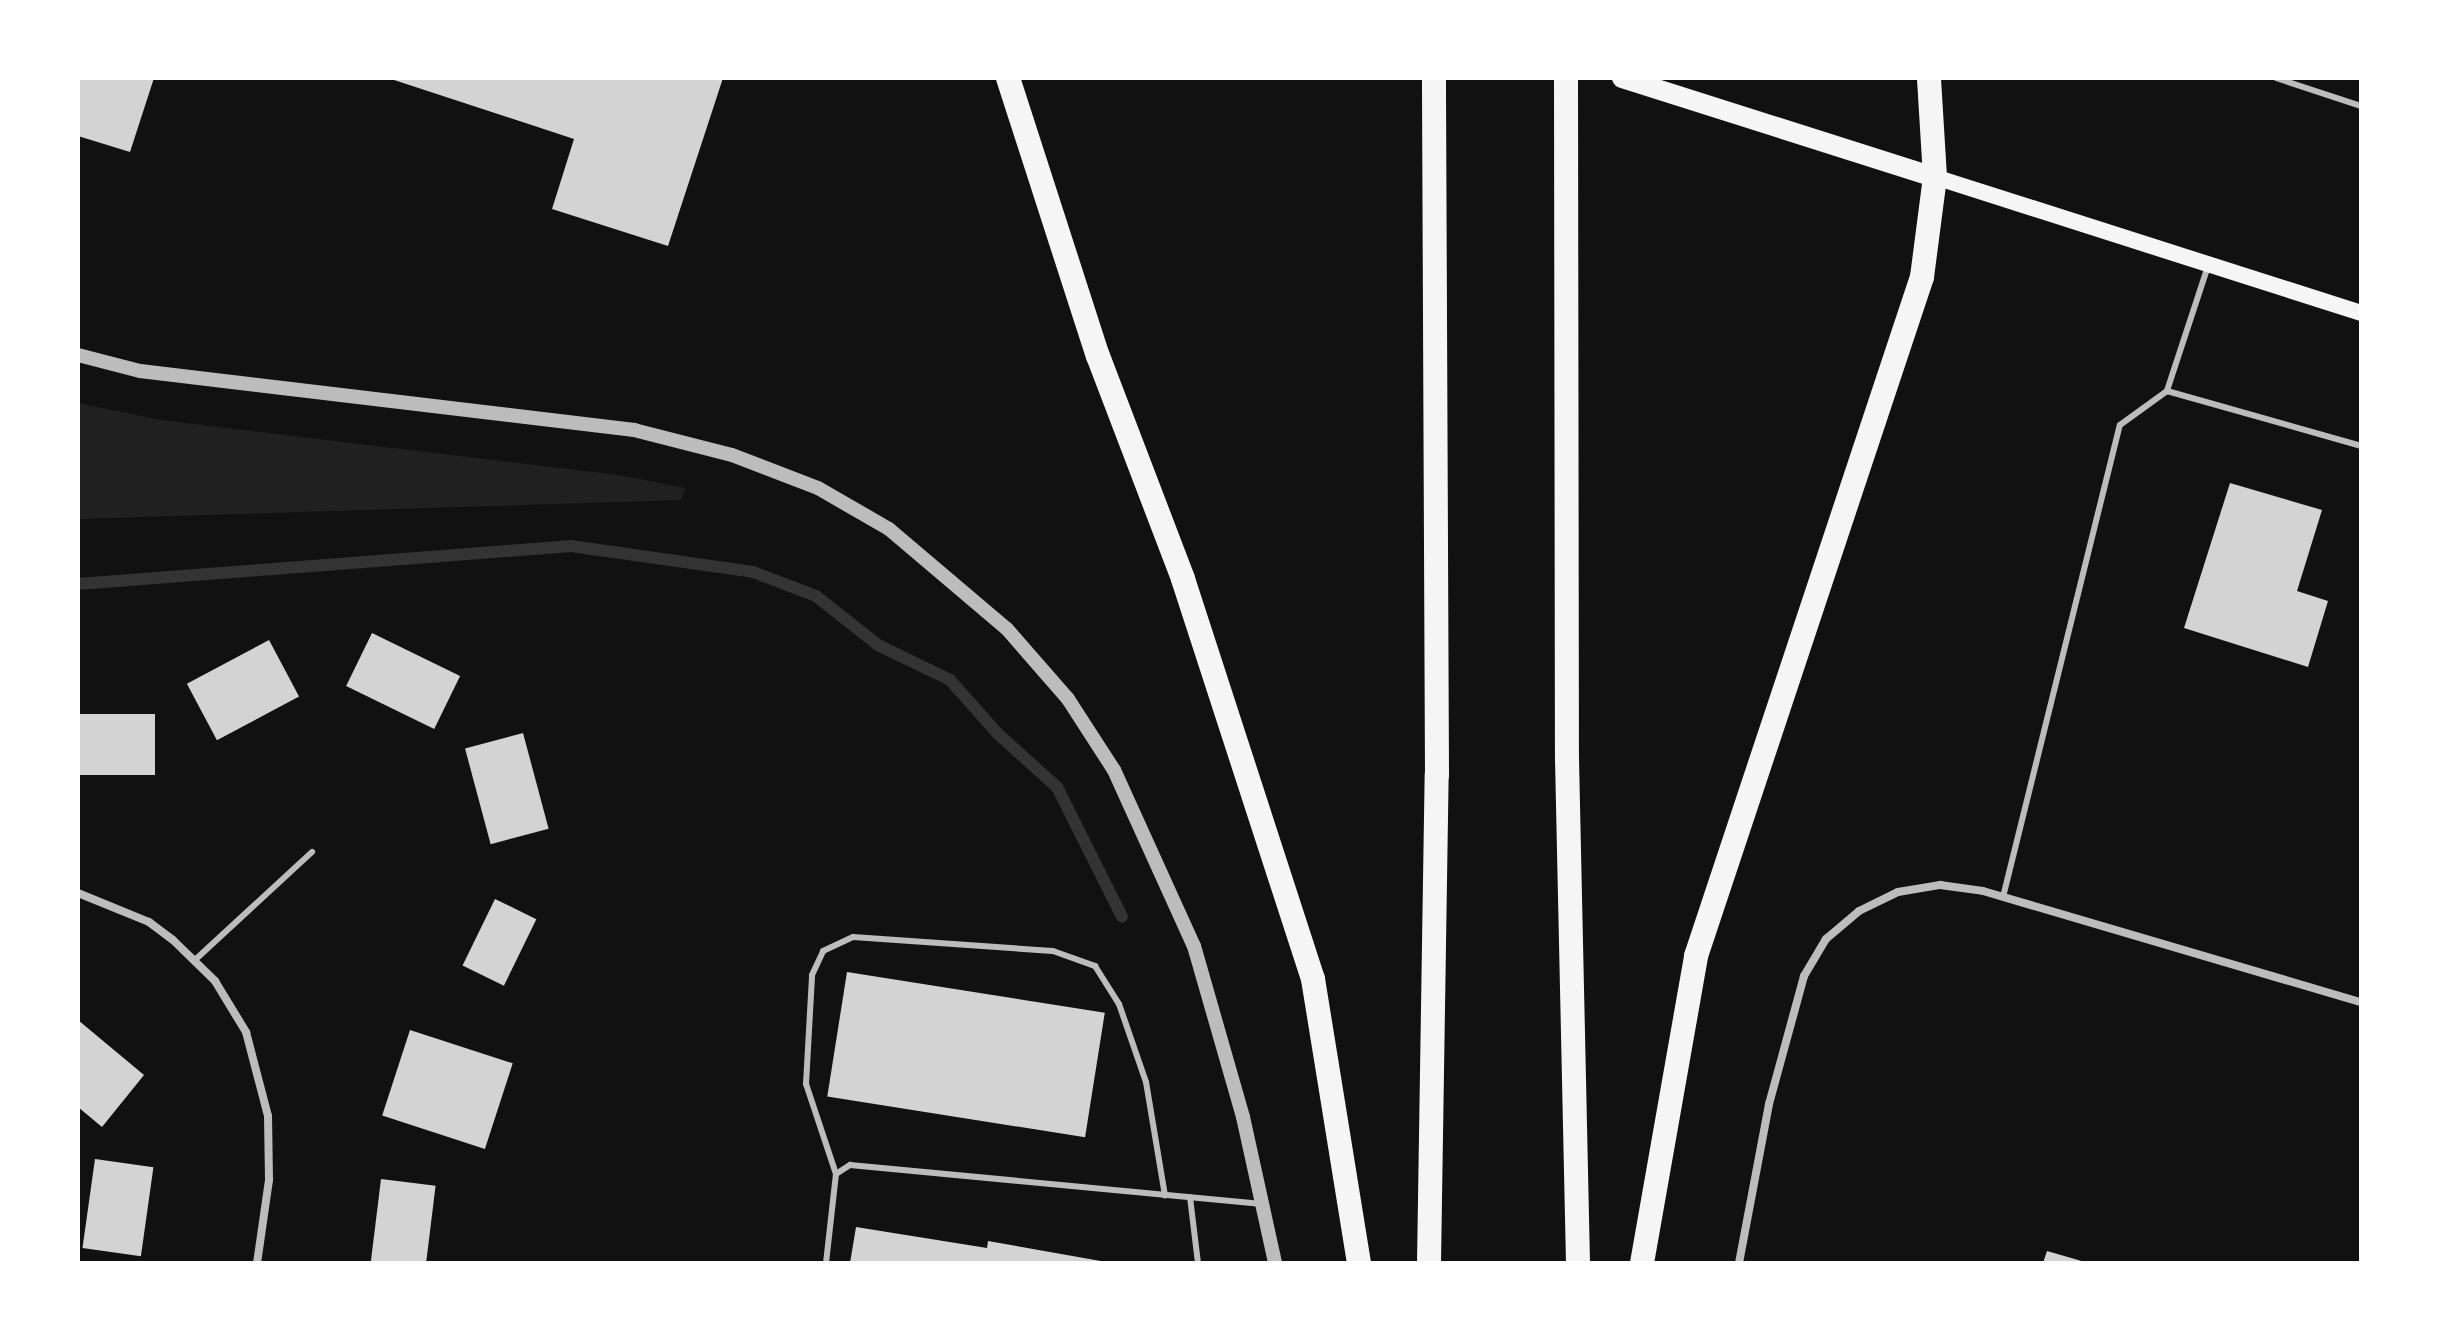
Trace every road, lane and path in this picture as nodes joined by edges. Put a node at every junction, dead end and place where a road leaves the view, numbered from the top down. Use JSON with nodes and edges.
{"nodes":[{"id":1,"x":1008,"y":78,"type":"edge"},
{"id":2,"x":1434,"y":78,"type":"edge"},
{"id":3,"x":1566,"y":78,"type":"edge"},
{"id":4,"x":1622,"y":78,"type":"edge"},
{"id":5,"x":1929,"y":78,"type":"edge"},
{"id":6,"x":2276,"y":78,"type":"edge"},
{"id":7,"x":2361,"y":106,"type":"edge"},
{"id":8,"x":1935,"y":177,"type":"junction"},
{"id":9,"x":2209,"y":264,"type":"junction"},
{"id":10,"x":2361,"y":313,"type":"edge"},
{"id":11,"x":78,"y":355,"type":"edge"},
{"id":12,"x":2167,"y":391,"type":"junction"},
{"id":13,"x":2361,"y":446,"type":"edge"},
{"id":14,"x":312,"y":852,"type":"dead end"},
{"id":15,"x":78,"y":893,"type":"edge"},
{"id":16,"x":2003,"y":897,"type":"junction"},
{"id":17,"x":196,"y":959,"type":"junction"},
{"id":18,"x":2361,"y":1002,"type":"edge"},
{"id":19,"x":836,"y":1174,"type":"junction"},
{"id":20,"x":1165,"y":1195,"type":"junction"},
{"id":21,"x":1190,"y":1197,"type":"junction"},
{"id":22,"x":1265,"y":1204,"type":"junction"},
{"id":23,"x":257,"y":1263,"type":"edge"},
{"id":24,"x":826,"y":1263,"type":"edge"},
{"id":25,"x":1198,"y":1263,"type":"edge"},
{"id":26,"x":1275,"y":1263,"type":"edge"},
{"id":27,"x":1359,"y":1263,"type":"edge"},
{"id":28,"x":1429,"y":1263,"type":"edge"},
{"id":29,"x":1578,"y":1263,"type":"edge"},
{"id":30,"x":1642,"y":1263,"type":"edge"},
{"id":31,"x":1739,"y":1263,"type":"edge"}],
"edges":[{"from":1,"to":27,"type":"highway"},
{"from":2,"to":28,"type":"highway"},
{"from":3,"to":29,"type":"highway"},
{"from":4,"to":8,"type":"main road"},
{"from":5,"to":8,"type":"highway"},
{"from":6,"to":7,"type":"lane"},
{"from":8,"to":9,"type":"main road"},
{"from":8,"to":30,"type":"highway"},
{"from":9,"to":10,"type":"main road"},
{"from":9,"to":12,"type":"lane"},
{"from":11,"to":22,"type":"street"},
{"from":12,"to":13,"type":"lane"},
{"from":12,"to":16,"type":"lane"},
{"from":14,"to":17,"type":"lane"},
{"from":15,"to":17,"type":"street"},
{"from":16,"to":18,"type":"street"},
{"from":16,"to":31,"type":"street"},
{"from":17,"to":23,"type":"street"},
{"from":19,"to":20,"type":"lane"},
{"from":19,"to":20,"type":"lane"},
{"from":19,"to":24,"type":"lane"},
{"from":20,"to":21,"type":"lane"},
{"from":21,"to":22,"type":"lane"},
{"from":21,"to":25,"type":"lane"},
{"from":22,"to":26,"type":"street"}]}
